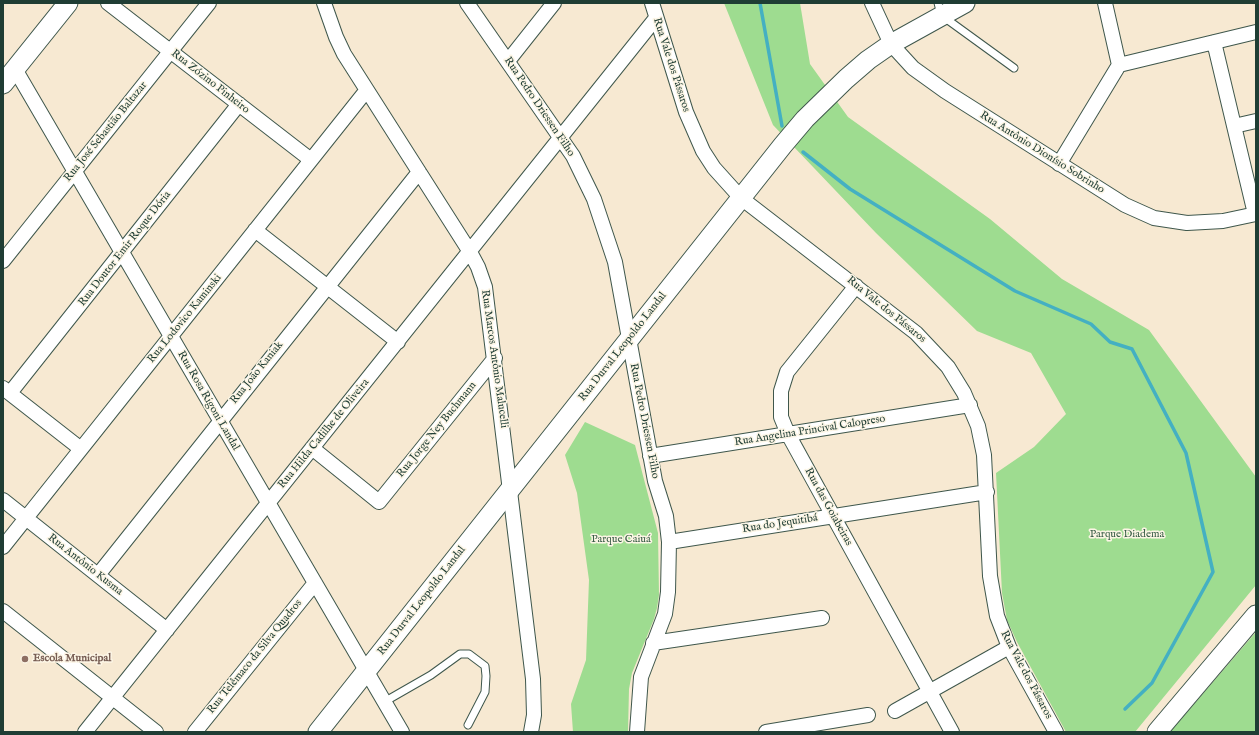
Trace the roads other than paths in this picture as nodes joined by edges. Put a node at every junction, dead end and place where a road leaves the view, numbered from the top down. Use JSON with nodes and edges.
{"nodes":[{"id":1,"x":68,"y":3,"type":"edge"},
{"id":2,"x":108,"y":3,"type":"edge"},
{"id":3,"x":209,"y":3,"type":"edge"},
{"id":4,"x":324,"y":3,"type":"edge"},
{"id":5,"x":467,"y":3,"type":"edge"},
{"id":6,"x":554,"y":3,"type":"edge"},
{"id":7,"x":652,"y":3,"type":"edge"},
{"id":8,"x":872,"y":3,"type":"edge"},
{"id":9,"x":965,"y":3,"type":"edge"},
{"id":10,"x":1105,"y":3,"type":"edge"},
{"id":11,"x":940,"y":9,"type":"edge"},
{"id":12,"x":656,"y":18,"type":"junction"},
{"id":13,"x":1256,"y":32,"type":"edge"},
{"id":14,"x":1214,"y":42,"type":"junction"},
{"id":15,"x":891,"y":44,"type":"junction"},
{"id":16,"x":170,"y":51,"type":"junction"},
{"id":17,"x":508,"y":61,"type":"junction"},
{"id":18,"x":1119,"y":66,"type":"junction"},
{"id":19,"x":1014,"y":68,"type":"dead end"},
{"id":20,"x":15,"y":69,"type":"junction"},
{"id":21,"x":3,"y":84,"type":"edge"},
{"id":22,"x":366,"y":91,"type":"junction"},
{"id":23,"x":239,"y":104,"type":"junction"},
{"id":24,"x":1256,"y":121,"type":"edge"},
{"id":25,"x":1234,"y":126,"type":"junction"},
{"id":26,"x":562,"y":137,"type":"junction"},
{"id":27,"x":311,"y":160,"type":"junction"},
{"id":28,"x":1059,"y":164,"type":"junction"},
{"id":29,"x":74,"y":171,"type":"junction"},
{"id":30,"x":418,"y":172,"type":"junction"},
{"id":31,"x":741,"y":198,"type":"junction"},
{"id":32,"x":1255,"y":214,"type":"edge"},
{"id":33,"x":255,"y":230,"type":"junction"},
{"id":34,"x":122,"y":252,"type":"junction"},
{"id":35,"x":470,"y":252,"type":"junction"},
{"id":36,"x":3,"y":261,"type":"edge"},
{"id":37,"x":327,"y":286,"type":"junction"},
{"id":38,"x":856,"y":286,"type":"junction"},
{"id":39,"x":171,"y":336,"type":"junction"},
{"id":40,"x":629,"y":340,"type":"junction"},
{"id":41,"x":398,"y":342,"type":"junction"},
{"id":42,"x":495,"y":358,"type":"junction"},
{"id":43,"x":7,"y":390,"type":"edge"},
{"id":44,"x":970,"y":405,"type":"junction"},
{"id":45,"x":220,"y":420,"type":"junction"},
{"id":46,"x":788,"y":434,"type":"junction"},
{"id":47,"x":312,"y":448,"type":"junction"},
{"id":48,"x":81,"y":449,"type":"junction"},
{"id":49,"x":650,"y":456,"type":"junction"},
{"id":50,"x":510,"y":489,"type":"junction"},
{"id":51,"x":986,"y":492,"type":"junction"},
{"id":52,"x":3,"y":500,"type":"edge"},
{"id":53,"x":268,"y":504,"type":"junction"},
{"id":54,"x":833,"y":516,"type":"junction"},
{"id":55,"x":26,"y":518,"type":"junction"},
{"id":56,"x":668,"y":542,"type":"junction"},
{"id":57,"x":3,"y":547,"type":"edge"},
{"id":58,"x":98,"y":575,"type":"junction"},
{"id":59,"x":315,"y":583,"type":"junction"},
{"id":60,"x":3,"y":611,"type":"edge"},
{"id":61,"x":1256,"y":615,"type":"edge"},
{"id":62,"x":822,"y":618,"type":"dead end"},
{"id":63,"x":167,"y":630,"type":"junction"},
{"id":64,"x":653,"y":643,"type":"junction"},
{"id":65,"x":1009,"y":647,"type":"junction"},
{"id":66,"x":366,"y":671,"type":"junction"},
{"id":67,"x":930,"y":691,"type":"junction"},
{"id":68,"x":113,"y":698,"type":"junction"},
{"id":69,"x":384,"y":702,"type":"junction"},
{"id":70,"x":895,"y":711,"type":"dead end"},
{"id":71,"x":868,"y":715,"type":"dead end"},
{"id":72,"x":468,"y":725,"type":"dead end"},
{"id":73,"x":86,"y":732,"type":"edge"},
{"id":74,"x":156,"y":732,"type":"edge"},
{"id":75,"x":195,"y":732,"type":"edge"},
{"id":76,"x":318,"y":732,"type":"edge"},
{"id":77,"x":402,"y":732,"type":"edge"},
{"id":78,"x":531,"y":732,"type":"edge"},
{"id":79,"x":637,"y":732,"type":"edge"},
{"id":80,"x":766,"y":732,"type":"edge"},
{"id":81,"x":952,"y":732,"type":"edge"},
{"id":82,"x":1056,"y":732,"type":"edge"},
{"id":83,"x":1157,"y":732,"type":"edge"}],
"edges":[{"from":1,"to":20,"type":"street"},
{"from":2,"to":16,"type":"street","name":"Rua Zózino Pinheiro"},
{"from":3,"to":16,"type":"street","name":"Rua José Sebastião Baltazar"},
{"from":4,"to":22,"type":"street","name":"Rua Marcos Antônio Malucelli"},
{"from":5,"to":17,"type":"street","name":"Rua Pedro Driessen Filho"},
{"from":6,"to":17,"type":"street"},
{"from":7,"to":12,"type":"street","name":"Rua Vale dos Pássaros"},
{"from":8,"to":15,"type":"street","name":"Rua Antônio Dionísio Sobrinho"},
{"from":9,"to":11,"type":"street","name":"Rua Durval Leopoldo Landal"},
{"from":10,"to":18,"type":"street"},
{"from":11,"to":15,"type":"street","name":"Rua Durval Leopoldo Landal"},
{"from":11,"to":19,"type":"lane"},
{"from":12,"to":26,"type":"street","name":"Rua Hilda Cadilhe de Oliveira"},
{"from":12,"to":31,"type":"street","name":"Rua Vale dos Pássaros"},
{"from":13,"to":14,"type":"street"},
{"from":14,"to":18,"type":"street"},
{"from":14,"to":25,"type":"street"},
{"from":15,"to":28,"type":"street","name":"Rua Antônio Dionísio Sobrinho"},
{"from":15,"to":31,"type":"street","name":"Rua Durval Leopoldo Landal"},
{"from":16,"to":23,"type":"street","name":"Rua Zózino Pinheiro"},
{"from":16,"to":29,"type":"street","name":"Rua José Sebastião Baltazar"},
{"from":17,"to":26,"type":"street","name":"Rua Pedro Driessen Filho"},
{"from":18,"to":28,"type":"street"},
{"from":20,"to":21,"type":"street"},
{"from":20,"to":29,"type":"street","name":"Rua Rosa Rigoni Landal"},
{"from":22,"to":27,"type":"street","name":"Rua Lodovico Kaminski"},
{"from":22,"to":30,"type":"street","name":"Rua Marcos Antônio Malucelli"},
{"from":23,"to":27,"type":"street","name":"Rua Zózino Pinheiro"},
{"from":23,"to":34,"type":"street","name":"Rua Doutor Emir Roque Dória"},
{"from":24,"to":25,"type":"street"},
{"from":25,"to":32,"type":"street"},
{"from":26,"to":35,"type":"street","name":"Rua Hilda Cadilhe de Oliveira"},
{"from":26,"to":40,"type":"street","name":"Rua Pedro Driessen Filho"},
{"from":27,"to":33,"type":"street","name":"Rua Lodovico Kaminski"},
{"from":28,"to":32,"type":"street","name":"Rua Antônio Dionísio Sobrinho"},
{"from":29,"to":34,"type":"street","name":"Rua Rosa Rigoni Landal"},
{"from":29,"to":36,"type":"street","name":"Rua José Sebastião Baltazar"},
{"from":30,"to":35,"type":"street","name":"Rua Marcos Antônio Malucelli"},
{"from":30,"to":37,"type":"street","name":"Rua João Kaniak"},
{"from":31,"to":38,"type":"street","name":"Rua Vale dos Pássaros"},
{"from":31,"to":40,"type":"street","name":"Rua Durval Leopoldo Landal"},
{"from":33,"to":37,"type":"street"},
{"from":33,"to":39,"type":"street","name":"Rua Lodovico Kaminski"},
{"from":34,"to":39,"type":"street","name":"Rua Rosa Rigoni Landal"},
{"from":34,"to":43,"type":"street","name":"Rua Doutor Emir Roque Dória"},
{"from":35,"to":41,"type":"street","name":"Rua Hilda Cadilhe de Oliveira"},
{"from":35,"to":42,"type":"street","name":"Rua Marcos Antônio Malucelli"},
{"from":37,"to":41,"type":"street"},
{"from":37,"to":45,"type":"street","name":"Rua João Kaniak"},
{"from":38,"to":44,"type":"street","name":"Rua Vale dos Pássaros"},
{"from":38,"to":46,"type":"street","name":"Rua das Goiabeiras"},
{"from":39,"to":45,"type":"street","name":"Rua Rosa Rigoni Landal"},
{"from":39,"to":48,"type":"street","name":"Rua Lodovico Kaminski"},
{"from":40,"to":49,"type":"street","name":"Rua Pedro Driessen Filho"},
{"from":40,"to":50,"type":"street","name":"Rua Durval Leopoldo Landal"},
{"from":41,"to":47,"type":"street","name":"Rua Hilda Cadilhe de Oliveira"},
{"from":42,"to":47,"type":"street","name":"Rua Jorge Ney Buchmann"},
{"from":42,"to":50,"type":"street","name":"Rua Marcos Antônio Malucelli"},
{"from":43,"to":48,"type":"street"},
{"from":44,"to":46,"type":"street","name":"Rua Angelina Princival Calopreso"},
{"from":44,"to":51,"type":"street","name":"Rua Vale dos Pássaros"},
{"from":45,"to":53,"type":"street","name":"Rua Rosa Rigoni Landal"},
{"from":45,"to":58,"type":"street","name":"Rua João Kaniak"},
{"from":46,"to":49,"type":"street","name":"Rua Angelina Princival Calopreso"},
{"from":46,"to":54,"type":"street","name":"Rua das Goiabeiras"},
{"from":47,"to":53,"type":"street","name":"Rua Hilda Cadilhe de Oliveira"},
{"from":48,"to":55,"type":"street","name":"Rua Lodovico Kaminski"},
{"from":49,"to":56,"type":"street","name":"Rua Pedro Driessen Filho"},
{"from":50,"to":66,"type":"street","name":"Rua Durval Leopoldo Landal"},
{"from":50,"to":78,"type":"street","name":"Rua Marcos Antônio Malucelli"},
{"from":51,"to":54,"type":"street","name":"Rua do Jequitibá"},
{"from":51,"to":65,"type":"street","name":"Rua Vale dos Pássaros"},
{"from":52,"to":55,"type":"street","name":"Rua Antônio Kusma"},
{"from":53,"to":59,"type":"street","name":"Rua Rosa Rigoni Landal"},
{"from":53,"to":63,"type":"street","name":"Rua Hilda Cadilhe de Oliveira"},
{"from":54,"to":56,"type":"street","name":"Rua do Jequitibá"},
{"from":54,"to":67,"type":"street","name":"Rua das Goiabeiras"},
{"from":55,"to":57,"type":"street","name":"Rua Lodovico Kaminski"},
{"from":55,"to":58,"type":"street","name":"Rua Antônio Kusma"},
{"from":56,"to":64,"type":"street","name":"Rua Pedro Driessen Filho"},
{"from":58,"to":63,"type":"street","name":"Rua Antônio Kusma"},
{"from":59,"to":66,"type":"street","name":"Rua Rosa Rigoni Landal"},
{"from":59,"to":75,"type":"street","name":"Rua Telêmaco da Silva Quadros"},
{"from":60,"to":68,"type":"street"},
{"from":61,"to":83,"type":"street"},
{"from":62,"to":64,"type":"street"},
{"from":63,"to":68,"type":"street","name":"Rua Hilda Cadilhe de Oliveira"},
{"from":64,"to":79,"type":"street","name":"Rua Pedro Driessen Filho"},
{"from":65,"to":67,"type":"street"},
{"from":65,"to":82,"type":"street","name":"Rua Vale dos Pássaros"},
{"from":66,"to":69,"type":"street","name":"Rua Rosa Rigoni Landal"},
{"from":66,"to":76,"type":"street","name":"Rua Durval Leopoldo Landal"},
{"from":67,"to":70,"type":"street"},
{"from":67,"to":81,"type":"street","name":"Rua das Goiabeiras"},
{"from":68,"to":73,"type":"street","name":"Rua Hilda Cadilhe de Oliveira"},
{"from":68,"to":74,"type":"street"},
{"from":69,"to":72,"type":"lane"},
{"from":69,"to":77,"type":"street","name":"Rua Rosa Rigoni Landal"},
{"from":71,"to":80,"type":"street"}]}
